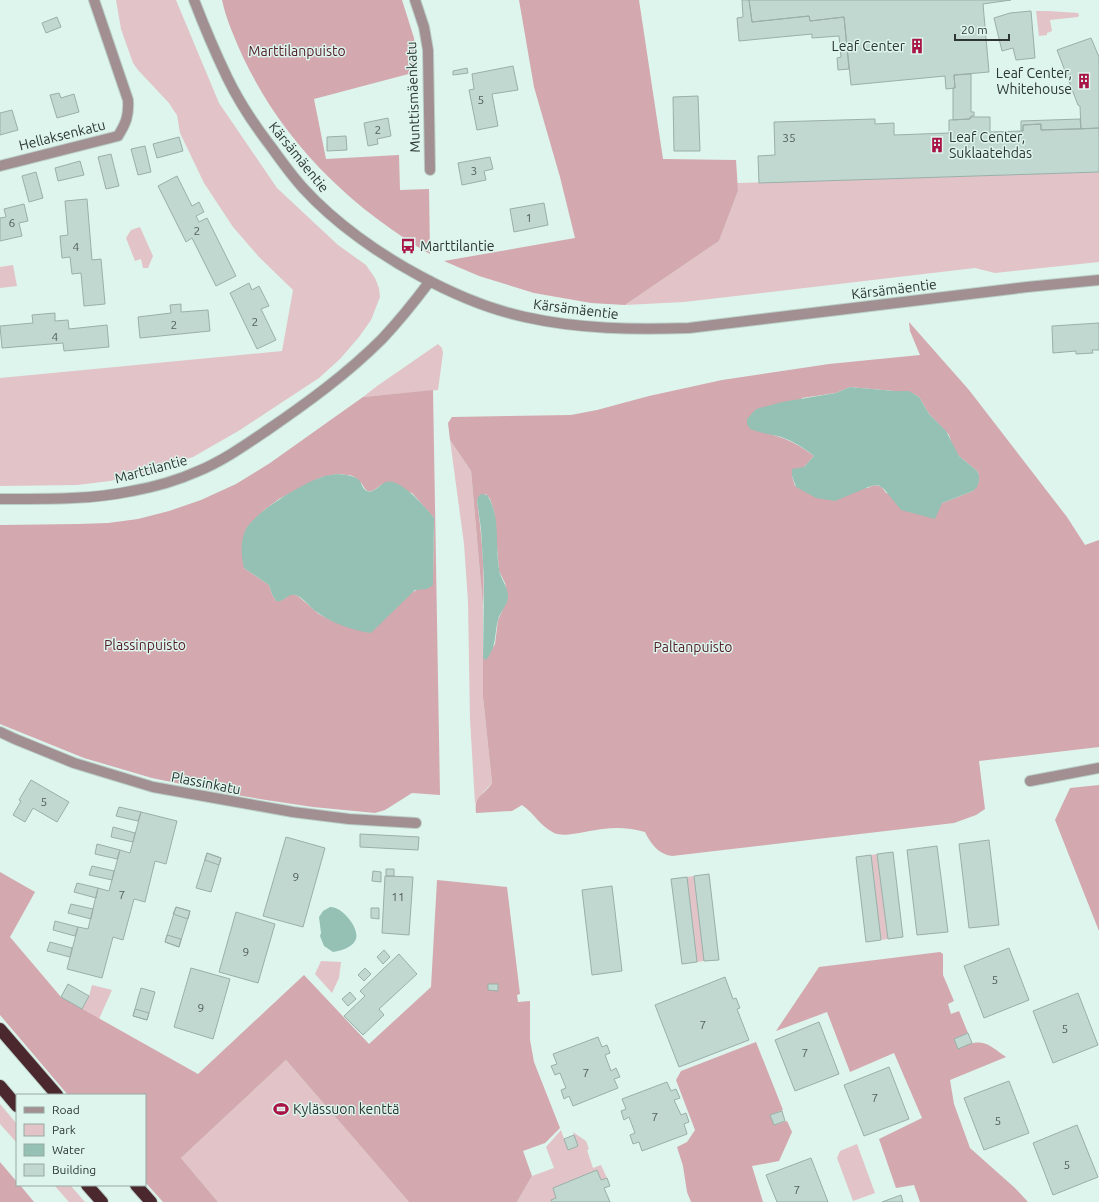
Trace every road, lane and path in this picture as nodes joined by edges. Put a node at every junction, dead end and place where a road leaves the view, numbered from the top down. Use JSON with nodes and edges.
{"nodes":[{"id":1,"x":94,"y":0,"type":"edge"},
{"id":2,"x":194,"y":0,"type":"edge"},
{"id":3,"x":415,"y":0,"type":"edge"},
{"id":4,"x":0,"y":166,"type":"edge"},
{"id":5,"x":430,"y":170,"type":"dead end"},
{"id":6,"x":1099,"y":280,"type":"edge"},
{"id":7,"x":430,"y":282,"type":"junction"},
{"id":8,"x":0,"y":499,"type":"edge"},
{"id":9,"x":0,"y":732,"type":"edge"},
{"id":10,"x":1099,"y":768,"type":"edge"},
{"id":11,"x":1030,"y":781,"type":"dead end"},
{"id":12,"x":416,"y":823,"type":"dead end"},
{"id":13,"x":0,"y":1029,"type":"edge"},
{"id":14,"x":0,"y":1086,"type":"edge"},
{"id":15,"x":57,"y":1094,"type":"edge"},
{"id":16,"x":16,"y":1105,"type":"edge"},
{"id":17,"x":88,"y":1186,"type":"edge"},
{"id":18,"x":137,"y":1186,"type":"edge"},
{"id":19,"x":102,"y":1202,"type":"edge"},
{"id":20,"x":151,"y":1202,"type":"edge"}],
"edges":[{"from":1,"to":4,"type":"street","name":"Hellaksenkatu"},
{"from":2,"to":7,"type":"street","name":"Kärsämäentie"},
{"from":3,"to":5,"type":"street","name":"Munttismäenkatu"},
{"from":6,"to":7,"type":"street","name":"Kärsämäentie"},
{"from":7,"to":8,"type":"street","name":"Marttilantie"},
{"from":9,"to":12,"type":"street","name":"Plassinkatu"},
{"from":10,"to":11,"type":"street"},
{"from":13,"to":15,"type":"highway"},
{"from":14,"to":16,"type":"highway"},
{"from":17,"to":19,"type":"highway"},
{"from":18,"to":20,"type":"highway"}]}
